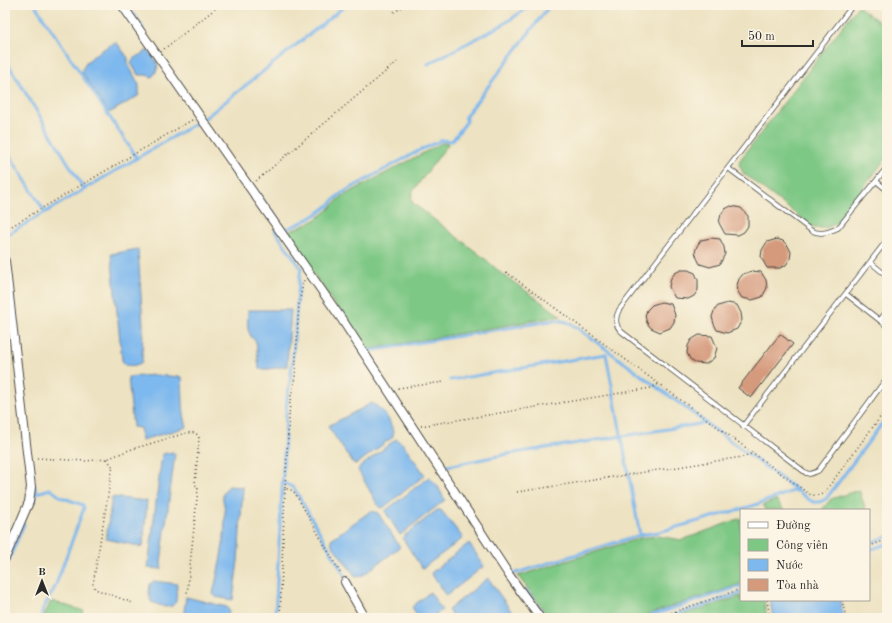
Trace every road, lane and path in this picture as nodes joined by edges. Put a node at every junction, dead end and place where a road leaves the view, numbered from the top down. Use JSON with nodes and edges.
{"nodes":[{"id":1,"x":122,"y":5,"type":"edge"},
{"id":2,"x":220,"y":5,"type":"edge"},
{"id":3,"x":406,"y":5,"type":"edge"},
{"id":4,"x":853,"y":5,"type":"edge"},
{"id":5,"x":394,"y":12,"type":"dead end"},
{"id":6,"x":157,"y":55,"type":"junction"},
{"id":7,"x":397,"y":62,"type":"dead end"},
{"id":8,"x":199,"y":116,"type":"junction"},
{"id":9,"x":887,"y":167,"type":"edge"},
{"id":10,"x":728,"y":168,"type":"junction"},
{"id":11,"x":876,"y":181,"type":"junction"},
{"id":12,"x":249,"y":188,"type":"junction"},
{"id":13,"x":887,"y":190,"type":"edge"},
{"id":14,"x":5,"y":230,"type":"edge"},
{"id":15,"x":887,"y":240,"type":"edge"},
{"id":16,"x":5,"y":261,"type":"edge"},
{"id":17,"x":870,"y":262,"type":"junction"},
{"id":18,"x":307,"y":271,"type":"junction"},
{"id":19,"x":887,"y":276,"type":"edge"},
{"id":20,"x":846,"y":294,"type":"junction"},
{"id":21,"x":887,"y":311,"type":"edge"},
{"id":22,"x":880,"y":320,"type":"junction"},
{"id":23,"x":887,"y":326,"type":"edge"},
{"id":24,"x":887,"y":378,"type":"edge"},
{"id":25,"x":444,"y":382,"type":"dead end"},
{"id":26,"x":659,"y":384,"type":"dead end"},
{"id":27,"x":388,"y":390,"type":"junction"},
{"id":28,"x":743,"y":426,"type":"junction"},
{"id":29,"x":414,"y":429,"type":"junction"},
{"id":30,"x":754,"y":453,"type":"dead end"},
{"id":31,"x":27,"y":457,"type":"junction"},
{"id":32,"x":107,"y":459,"type":"junction"},
{"id":33,"x":285,"y":488,"type":"junction"},
{"id":34,"x":517,"y":492,"type":"dead end"},
{"id":35,"x":887,"y":540,"type":"edge"},
{"id":36,"x":870,"y":546,"type":"edge"},
{"id":37,"x":5,"y":558,"type":"edge"},
{"id":38,"x":345,"y":582,"type":"joint"},
{"id":39,"x":740,"y":589,"type":"edge"},
{"id":40,"x":187,"y":594,"type":"dead end"},
{"id":41,"x":767,"y":601,"type":"edge"},
{"id":42,"x":842,"y":601,"type":"edge"},
{"id":43,"x":133,"y":603,"type":"dead end"},
{"id":44,"x":280,"y":618,"type":"edge"},
{"id":45,"x":365,"y":618,"type":"edge"},
{"id":46,"x":540,"y":618,"type":"edge"},
{"id":47,"x":656,"y":618,"type":"edge"},
{"id":48,"x":770,"y":618,"type":"edge"},
{"id":49,"x":846,"y":618,"type":"edge"}],
"edges":[{"from":1,"to":6,"type":"street"},
{"from":2,"to":6,"type":"path"},
{"from":3,"to":5,"type":"path"},
{"from":4,"to":10,"type":"lane"},
{"from":6,"to":8,"type":"street"},
{"from":7,"to":12,"type":"path"},
{"from":8,"to":12,"type":"street"},
{"from":8,"to":14,"type":"path"},
{"from":9,"to":11,"type":"lane"},
{"from":10,"to":11,"type":"lane"},
{"from":10,"to":28,"type":"lane"},
{"from":11,"to":13,"type":"lane"},
{"from":12,"to":18,"type":"street"},
{"from":15,"to":17,"type":"lane"},
{"from":16,"to":31,"type":"street"},
{"from":17,"to":19,"type":"lane"},
{"from":17,"to":20,"type":"lane"},
{"from":18,"to":27,"type":"street"},
{"from":18,"to":33,"type":"path"},
{"from":20,"to":22,"type":"lane"},
{"from":20,"to":28,"type":"lane"},
{"from":21,"to":22,"type":"lane"},
{"from":22,"to":23,"type":"lane"},
{"from":24,"to":28,"type":"lane"},
{"from":25,"to":27,"type":"path"},
{"from":26,"to":29,"type":"path"},
{"from":27,"to":29,"type":"street"},
{"from":29,"to":46,"type":"street"},
{"from":30,"to":34,"type":"path"},
{"from":31,"to":32,"type":"path"},
{"from":31,"to":37,"type":"street"},
{"from":32,"to":40,"type":"path"},
{"from":32,"to":43,"type":"path"},
{"from":33,"to":38,"type":"path"},
{"from":33,"to":44,"type":"path"},
{"from":35,"to":36,"type":"path"},
{"from":38,"to":45,"type":"street"},
{"from":39,"to":47,"type":"path"},
{"from":41,"to":48,"type":"path"},
{"from":42,"to":49,"type":"path"}]}
